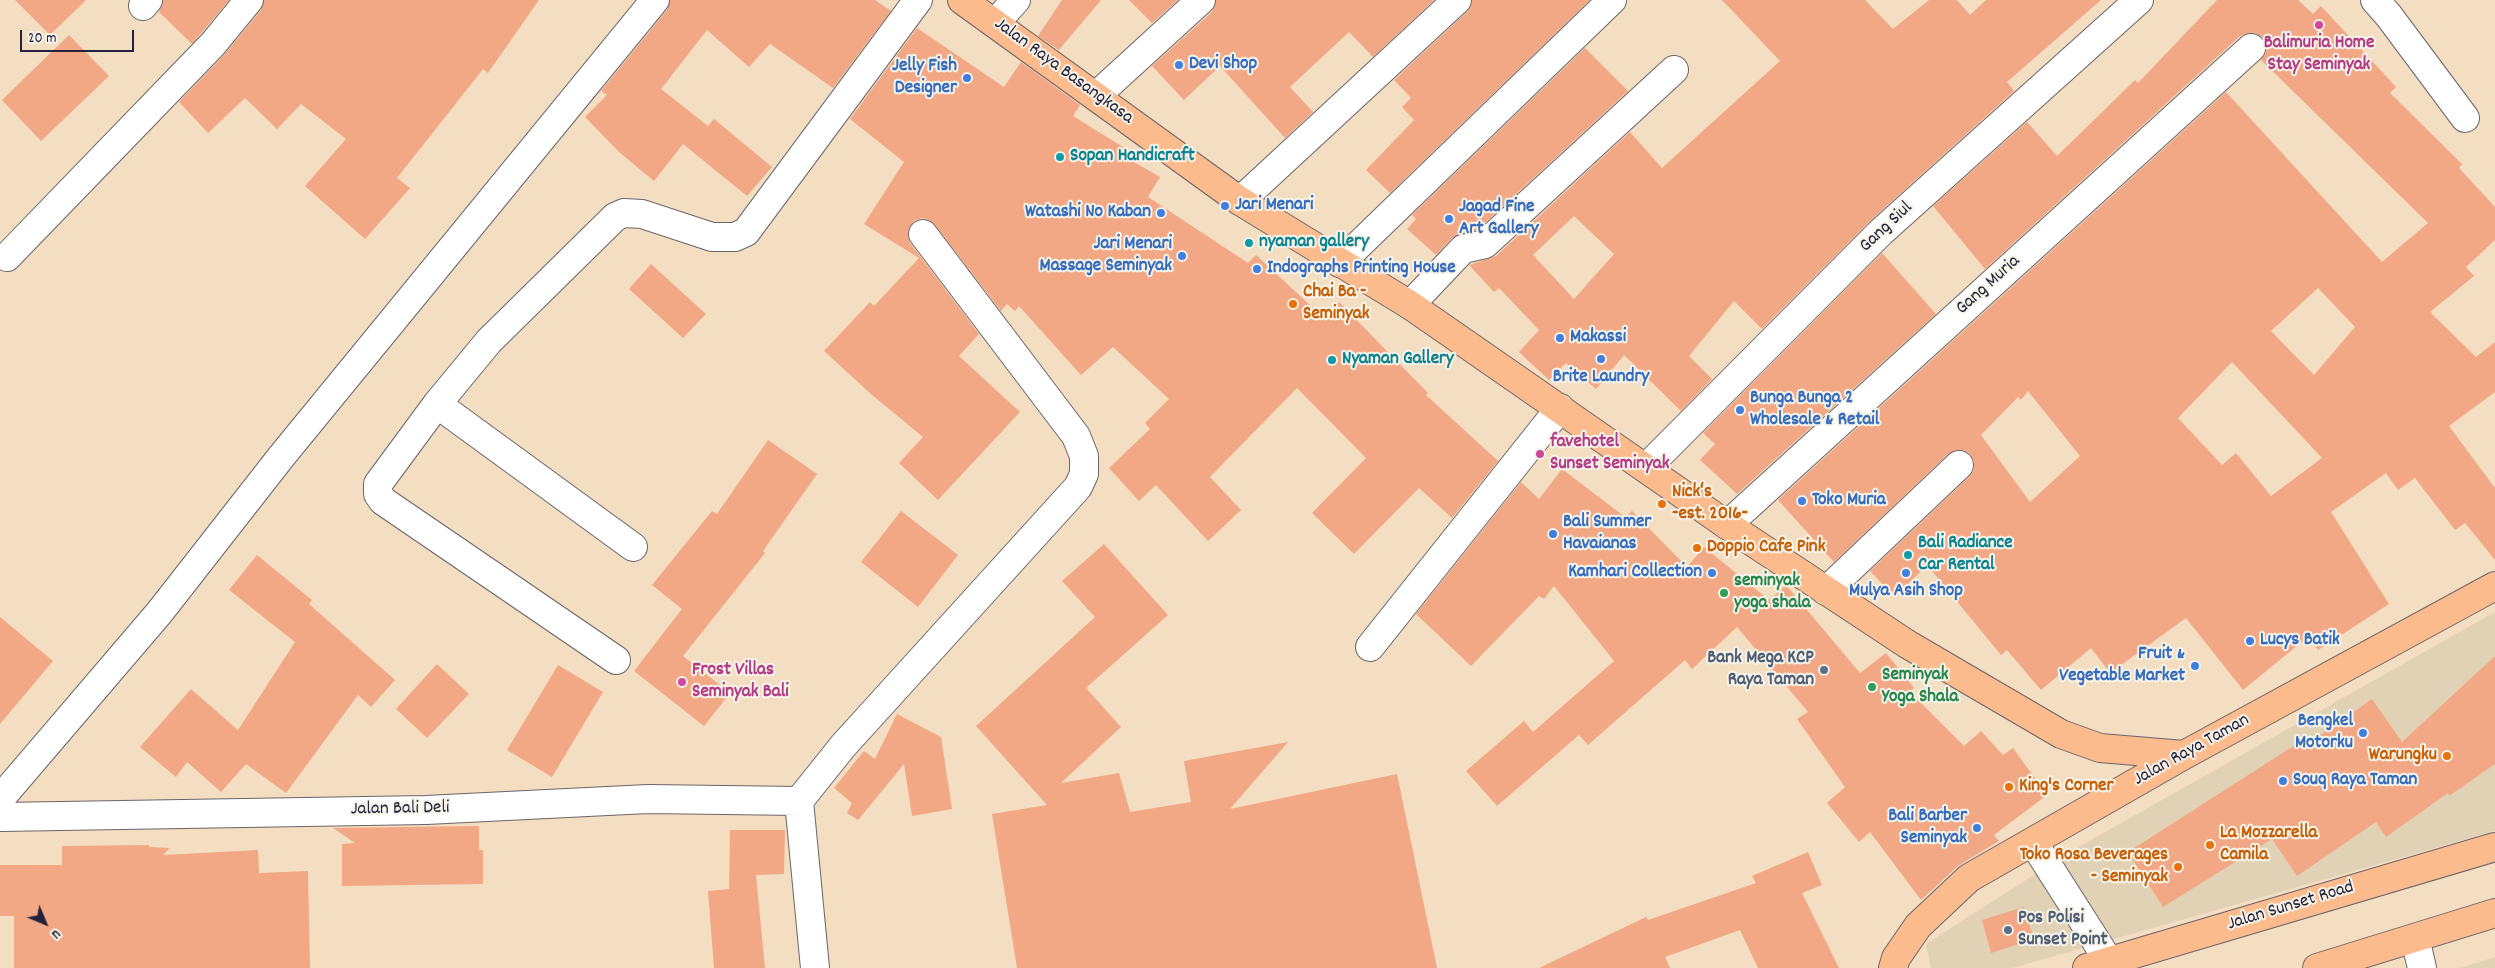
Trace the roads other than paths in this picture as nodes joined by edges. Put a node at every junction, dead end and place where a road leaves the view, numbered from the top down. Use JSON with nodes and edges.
{"nodes":[{"id":1,"x":249,"y":0,"type":"edge"},
{"id":2,"x":655,"y":0,"type":"edge"},
{"id":3,"x":918,"y":0,"type":"edge"},
{"id":4,"x":962,"y":0,"type":"edge"},
{"id":5,"x":1016,"y":0,"type":"edge"},
{"id":6,"x":1200,"y":0,"type":"edge"},
{"id":7,"x":1457,"y":0,"type":"edge"},
{"id":8,"x":1612,"y":0,"type":"edge"},
{"id":9,"x":2139,"y":0,"type":"edge"},
{"id":10,"x":2375,"y":0,"type":"edge"},
{"id":11,"x":996,"y":22,"type":"junction"},
{"id":12,"x":2251,"y":48,"type":"dead end"},
{"id":13,"x":1674,"y":70,"type":"dead end"},
{"id":14,"x":1096,"y":96,"type":"junction"},
{"id":15,"x":2464,"y":118,"type":"dead end"},
{"id":16,"x":1240,"y":201,"type":"junction"},
{"id":17,"x":923,"y":234,"type":"dead end"},
{"id":18,"x":7,"y":257,"type":"dead end"},
{"id":19,"x":1340,"y":263,"type":"junction"},
{"id":20,"x":1410,"y":305,"type":"junction"},
{"id":21,"x":437,"y":404,"type":"junction"},
{"id":22,"x":1560,"y":408,"type":"junction"},
{"id":23,"x":1959,"y":465,"type":"dead end"},
{"id":24,"x":1646,"y":468,"type":"junction"},
{"id":25,"x":1727,"y":525,"type":"junction"},
{"id":26,"x":633,"y":547,"type":"dead end"},
{"id":27,"x":2495,"y":586,"type":"edge"},
{"id":28,"x":1826,"y":591,"type":"junction"},
{"id":29,"x":1370,"y":647,"type":"dead end"},
{"id":30,"x":616,"y":660,"type":"dead end"},
{"id":31,"x":2184,"y":755,"type":"junction"},
{"id":32,"x":0,"y":799,"type":"edge"},
{"id":33,"x":799,"y":801,"type":"junction"},
{"id":34,"x":0,"y":816,"type":"edge"},
{"id":35,"x":2033,"y":842,"type":"junction"},
{"id":36,"x":2495,"y":847,"type":"edge"},
{"id":37,"x":2495,"y":913,"type":"edge"},
{"id":38,"x":2415,"y":938,"type":"junction"},
{"id":39,"x":2098,"y":965,"type":"edge"},
{"id":40,"x":815,"y":968,"type":"edge"},
{"id":41,"x":1893,"y":968,"type":"edge"},
{"id":42,"x":2317,"y":968,"type":"edge"},
{"id":43,"x":2422,"y":968,"type":"edge"}],
"edges":[{"from":1,"to":18,"type":"street"},
{"from":2,"to":32,"type":"street"},
{"from":3,"to":21,"type":"street"},
{"from":4,"to":11,"type":"main road","name":"Jalan Raya Basangkasa"},
{"from":5,"to":11,"type":"street"},
{"from":6,"to":14,"type":"street"},
{"from":7,"to":16,"type":"street"},
{"from":8,"to":19,"type":"street"},
{"from":9,"to":24,"type":"street","name":"Gang Siul"},
{"from":10,"to":15,"type":"street"},
{"from":11,"to":14,"type":"main road","name":"Jalan Raya Basangkasa"},
{"from":12,"to":25,"type":"street","name":"Gang Muria"},
{"from":13,"to":20,"type":"street"},
{"from":14,"to":16,"type":"main road","name":"Jalan Raya Basangkasa"},
{"from":16,"to":19,"type":"main road","name":"Jalan Raya Basangkasa"},
{"from":17,"to":33,"type":"street"},
{"from":19,"to":20,"type":"main road","name":"Jalan Raya Basangkasa"},
{"from":20,"to":22,"type":"main road","name":"Jalan Raya Basangkasa"},
{"from":21,"to":26,"type":"street"},
{"from":21,"to":30,"type":"street"},
{"from":22,"to":24,"type":"main road","name":"Jalan Raya Basangkasa"},
{"from":22,"to":29,"type":"street"},
{"from":23,"to":28,"type":"street"},
{"from":24,"to":25,"type":"main road","name":"Jalan Raya Basangkasa"},
{"from":25,"to":28,"type":"main road","name":"Jalan Raya Basangkasa"},
{"from":27,"to":31,"type":"main road","name":"Jalan Raya Taman"},
{"from":28,"to":31,"type":"main road","name":"Jalan Raya Basangkasa"},
{"from":31,"to":35,"type":"main road","name":"Jalan Raya Taman"},
{"from":33,"to":34,"type":"street","name":"Jalan Bali Deli"},
{"from":33,"to":40,"type":"street"},
{"from":35,"to":39,"type":"street"},
{"from":35,"to":41,"type":"main road","name":"Jalan Raya Taman"},
{"from":36,"to":39,"type":"main road","name":"Jalan Sunset Road"},
{"from":37,"to":38,"type":"main road"},
{"from":38,"to":42,"type":"main road"},
{"from":38,"to":43,"type":"street"}]}
